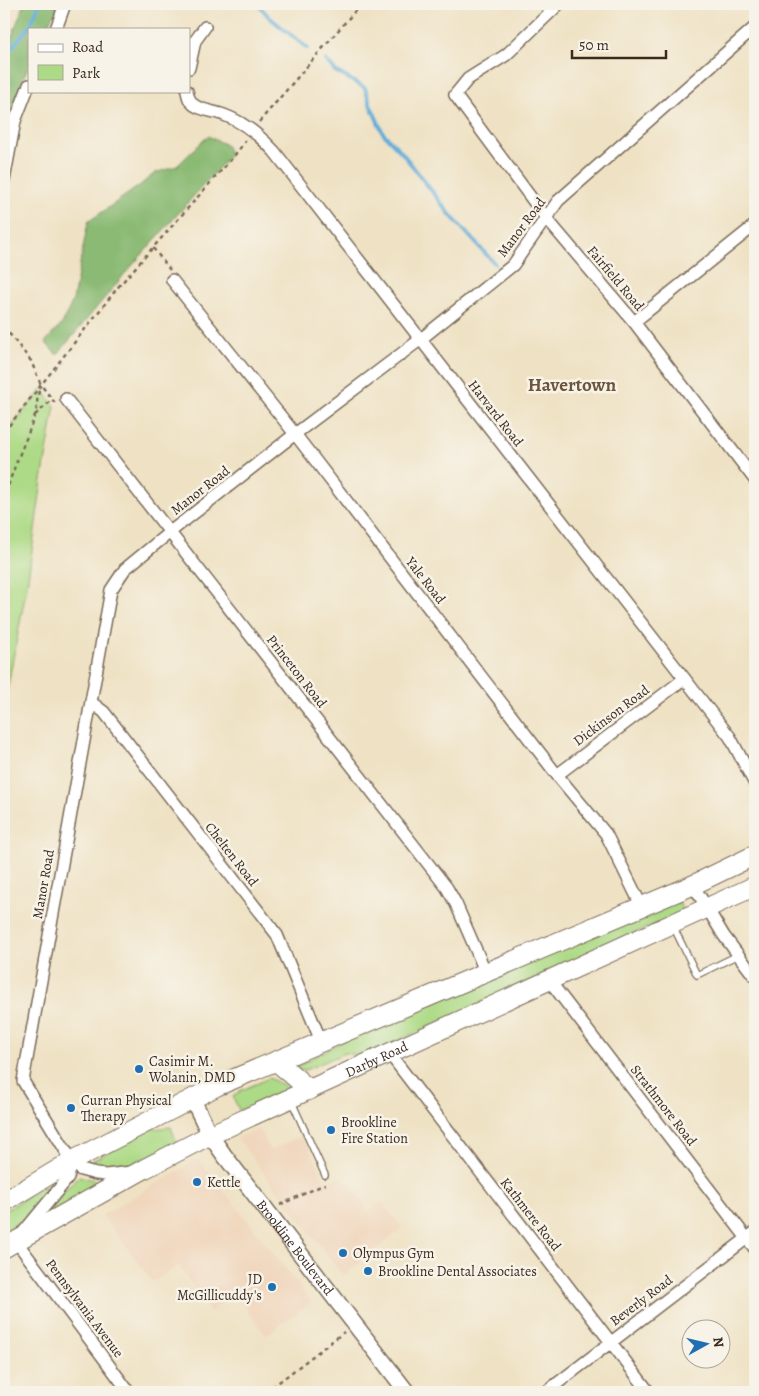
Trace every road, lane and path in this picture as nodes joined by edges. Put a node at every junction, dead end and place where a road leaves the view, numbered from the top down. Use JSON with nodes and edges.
{"nodes":[{"id":1,"x":65,"y":4,"type":"edge"},
{"id":2,"x":361,"y":4,"type":"edge"},
{"id":3,"x":559,"y":4,"type":"edge"},
{"id":4,"x":205,"y":27,"type":"dead end"},
{"id":5,"x":755,"y":27,"type":"edge"},
{"id":6,"x":56,"y":28,"type":"edge"},
{"id":7,"x":190,"y":64,"type":"edge"},
{"id":8,"x":28,"y":88,"type":"edge"},
{"id":9,"x":187,"y":92,"type":"edge"},
{"id":10,"x":253,"y":131,"type":"junction"},
{"id":11,"x":4,"y":180,"type":"edge"},
{"id":12,"x":546,"y":218,"type":"junction"},
{"id":13,"x":755,"y":225,"type":"edge"},
{"id":14,"x":152,"y":248,"type":"junction"},
{"id":15,"x":172,"y":280,"type":"joint"},
{"id":16,"x":634,"y":322,"type":"junction"},
{"id":17,"x":4,"y":327,"type":"edge"},
{"id":18,"x":421,"y":339,"type":"junction"},
{"id":19,"x":41,"y":385,"type":"junction"},
{"id":20,"x":66,"y":399,"type":"joint"},
{"id":21,"x":52,"y":400,"type":"junction"},
{"id":22,"x":35,"y":415,"type":"junction"},
{"id":23,"x":4,"y":432,"type":"edge"},
{"id":24,"x":295,"y":434,"type":"junction"},
{"id":25,"x":755,"y":480,"type":"edge"},
{"id":26,"x":4,"y":501,"type":"edge"},
{"id":27,"x":170,"y":532,"type":"junction"},
{"id":28,"x":684,"y":679,"type":"junction"},
{"id":29,"x":91,"y":702,"type":"junction"},
{"id":30,"x":557,"y":775,"type":"junction"},
{"id":31,"x":755,"y":784,"type":"edge"},
{"id":32,"x":755,"y":855,"type":"edge"},
{"id":33,"x":693,"y":885,"type":"junction"},
{"id":34,"x":755,"y":886,"type":"edge"},
{"id":35,"x":642,"y":907,"type":"junction"},
{"id":36,"x":706,"y":909,"type":"junction"},
{"id":37,"x":672,"y":924,"type":"junction"},
{"id":38,"x":738,"y":955,"type":"junction"},
{"id":39,"x":486,"y":973,"type":"junction"},
{"id":40,"x":755,"y":977,"type":"edge"},
{"id":41,"x":549,"y":980,"type":"junction"},
{"id":42,"x":322,"y":1041,"type":"junction"},
{"id":43,"x":388,"y":1053,"type":"junction"},
{"id":44,"x":276,"y":1061,"type":"junction"},
{"id":45,"x":310,"y":1090,"type":"junction"},
{"id":46,"x":192,"y":1098,"type":"junction"},
{"id":47,"x":290,"y":1098,"type":"junction"},
{"id":48,"x":210,"y":1135,"type":"junction"},
{"id":49,"x":72,"y":1161,"type":"junction"},
{"id":50,"x":144,"y":1169,"type":"junction"},
{"id":51,"x":325,"y":1175,"type":"joint"},
{"id":52,"x":4,"y":1202,"type":"edge"},
{"id":53,"x":267,"y":1211,"type":"junction"},
{"id":54,"x":751,"y":1235,"type":"edge"},
{"id":55,"x":10,"y":1244,"type":"edge"},
{"id":56,"x":755,"y":1249,"type":"edge"},
{"id":57,"x":354,"y":1324,"type":"junction"},
{"id":58,"x":610,"y":1342,"type":"junction"},
{"id":59,"x":129,"y":1392,"type":"edge"},
{"id":60,"x":266,"y":1392,"type":"edge"},
{"id":61,"x":407,"y":1392,"type":"edge"},
{"id":62,"x":546,"y":1392,"type":"edge"},
{"id":63,"x":649,"y":1392,"type":"edge"}],
"edges":[{"from":1,"to":6,"type":"street"},
{"from":2,"to":10,"type":"path"},
{"from":3,"to":12,"type":"street","name":"Fairfield Road"},
{"from":4,"to":7,"type":"street"},
{"from":5,"to":12,"type":"street","name":"Manor Road"},
{"from":8,"to":11,"type":"street"},
{"from":9,"to":10,"type":"street","name":"Harvard Road"},
{"from":10,"to":14,"type":"path"},
{"from":10,"to":18,"type":"street","name":"Harvard Road"},
{"from":12,"to":16,"type":"street","name":"Fairfield Road"},
{"from":12,"to":18,"type":"street","name":"Manor Road"},
{"from":13,"to":16,"type":"street"},
{"from":14,"to":15,"type":"path"},
{"from":14,"to":19,"type":"path"},
{"from":15,"to":24,"type":"street","name":"Yale Road"},
{"from":16,"to":25,"type":"street","name":"Fairfield Road"},
{"from":17,"to":19,"type":"path"},
{"from":18,"to":24,"type":"street","name":"Manor Road"},
{"from":18,"to":28,"type":"street","name":"Harvard Road"},
{"from":19,"to":21,"type":"path"},
{"from":19,"to":22,"type":"path"},
{"from":19,"to":23,"type":"path"},
{"from":20,"to":21,"type":"path"},
{"from":20,"to":27,"type":"street","name":"Princeton Road"},
{"from":21,"to":22,"type":"path"},
{"from":22,"to":26,"type":"path"},
{"from":24,"to":27,"type":"street","name":"Manor Road"},
{"from":24,"to":30,"type":"street","name":"Yale Road"},
{"from":27,"to":29,"type":"street","name":"Manor Road"},
{"from":27,"to":39,"type":"street","name":"Princeton Road"},
{"from":28,"to":30,"type":"street","name":"Dickinson Road"},
{"from":28,"to":31,"type":"street","name":"Harvard Road"},
{"from":29,"to":42,"type":"street","name":"Chelten Road"},
{"from":29,"to":49,"type":"street","name":"Manor Road"},
{"from":30,"to":35,"type":"street","name":"Yale Road"},
{"from":32,"to":33,"type":"main road"},
{"from":33,"to":35,"type":"main road"},
{"from":33,"to":36,"type":"street"},
{"from":34,"to":36,"type":"main road","name":"Darby Road"},
{"from":35,"to":39,"type":"main road"},
{"from":36,"to":37,"type":"main road","name":"Darby Road"},
{"from":36,"to":38,"type":"street"},
{"from":37,"to":38,"type":"lane"},
{"from":37,"to":41,"type":"main road","name":"Darby Road"},
{"from":38,"to":40,"type":"street"},
{"from":39,"to":42,"type":"main road"},
{"from":41,"to":43,"type":"main road","name":"Darby Road"},
{"from":41,"to":54,"type":"street","name":"Strathmore Road"},
{"from":42,"to":44,"type":"main road"},
{"from":43,"to":45,"type":"main road","name":"Darby Road"},
{"from":43,"to":58,"type":"street","name":"Kathmere Road"},
{"from":44,"to":45,"type":"main road"},
{"from":44,"to":46,"type":"main road"},
{"from":45,"to":47,"type":"main road","name":"Darby Road"},
{"from":46,"to":48,"type":"street","name":"Brookline Boulevard"},
{"from":46,"to":49,"type":"main road"},
{"from":47,"to":48,"type":"main road","name":"Darby Road"},
{"from":47,"to":51,"type":"lane"},
{"from":48,"to":50,"type":"main road","name":"Darby Road"},
{"from":48,"to":53,"type":"street","name":"Brookline Boulevard"},
{"from":49,"to":50,"type":"street","name":"Manor Road"},
{"from":49,"to":52,"type":"main road"},
{"from":49,"to":55,"type":"street"},
{"from":50,"to":55,"type":"main road","name":"Darby Road"},
{"from":51,"to":53,"type":"path"},
{"from":53,"to":57,"type":"street","name":"Brookline Boulevard"},
{"from":54,"to":56,"type":"street","name":"Strathmore Road"},
{"from":54,"to":58,"type":"street","name":"Beverly Road"},
{"from":55,"to":59,"type":"street","name":"Pennsylvania Avenue"},
{"from":57,"to":60,"type":"path"},
{"from":57,"to":61,"type":"street","name":"Brookline Boulevard"},
{"from":58,"to":62,"type":"street","name":"Beverly Road"},
{"from":58,"to":63,"type":"street","name":"Kathmere Road"}]}
